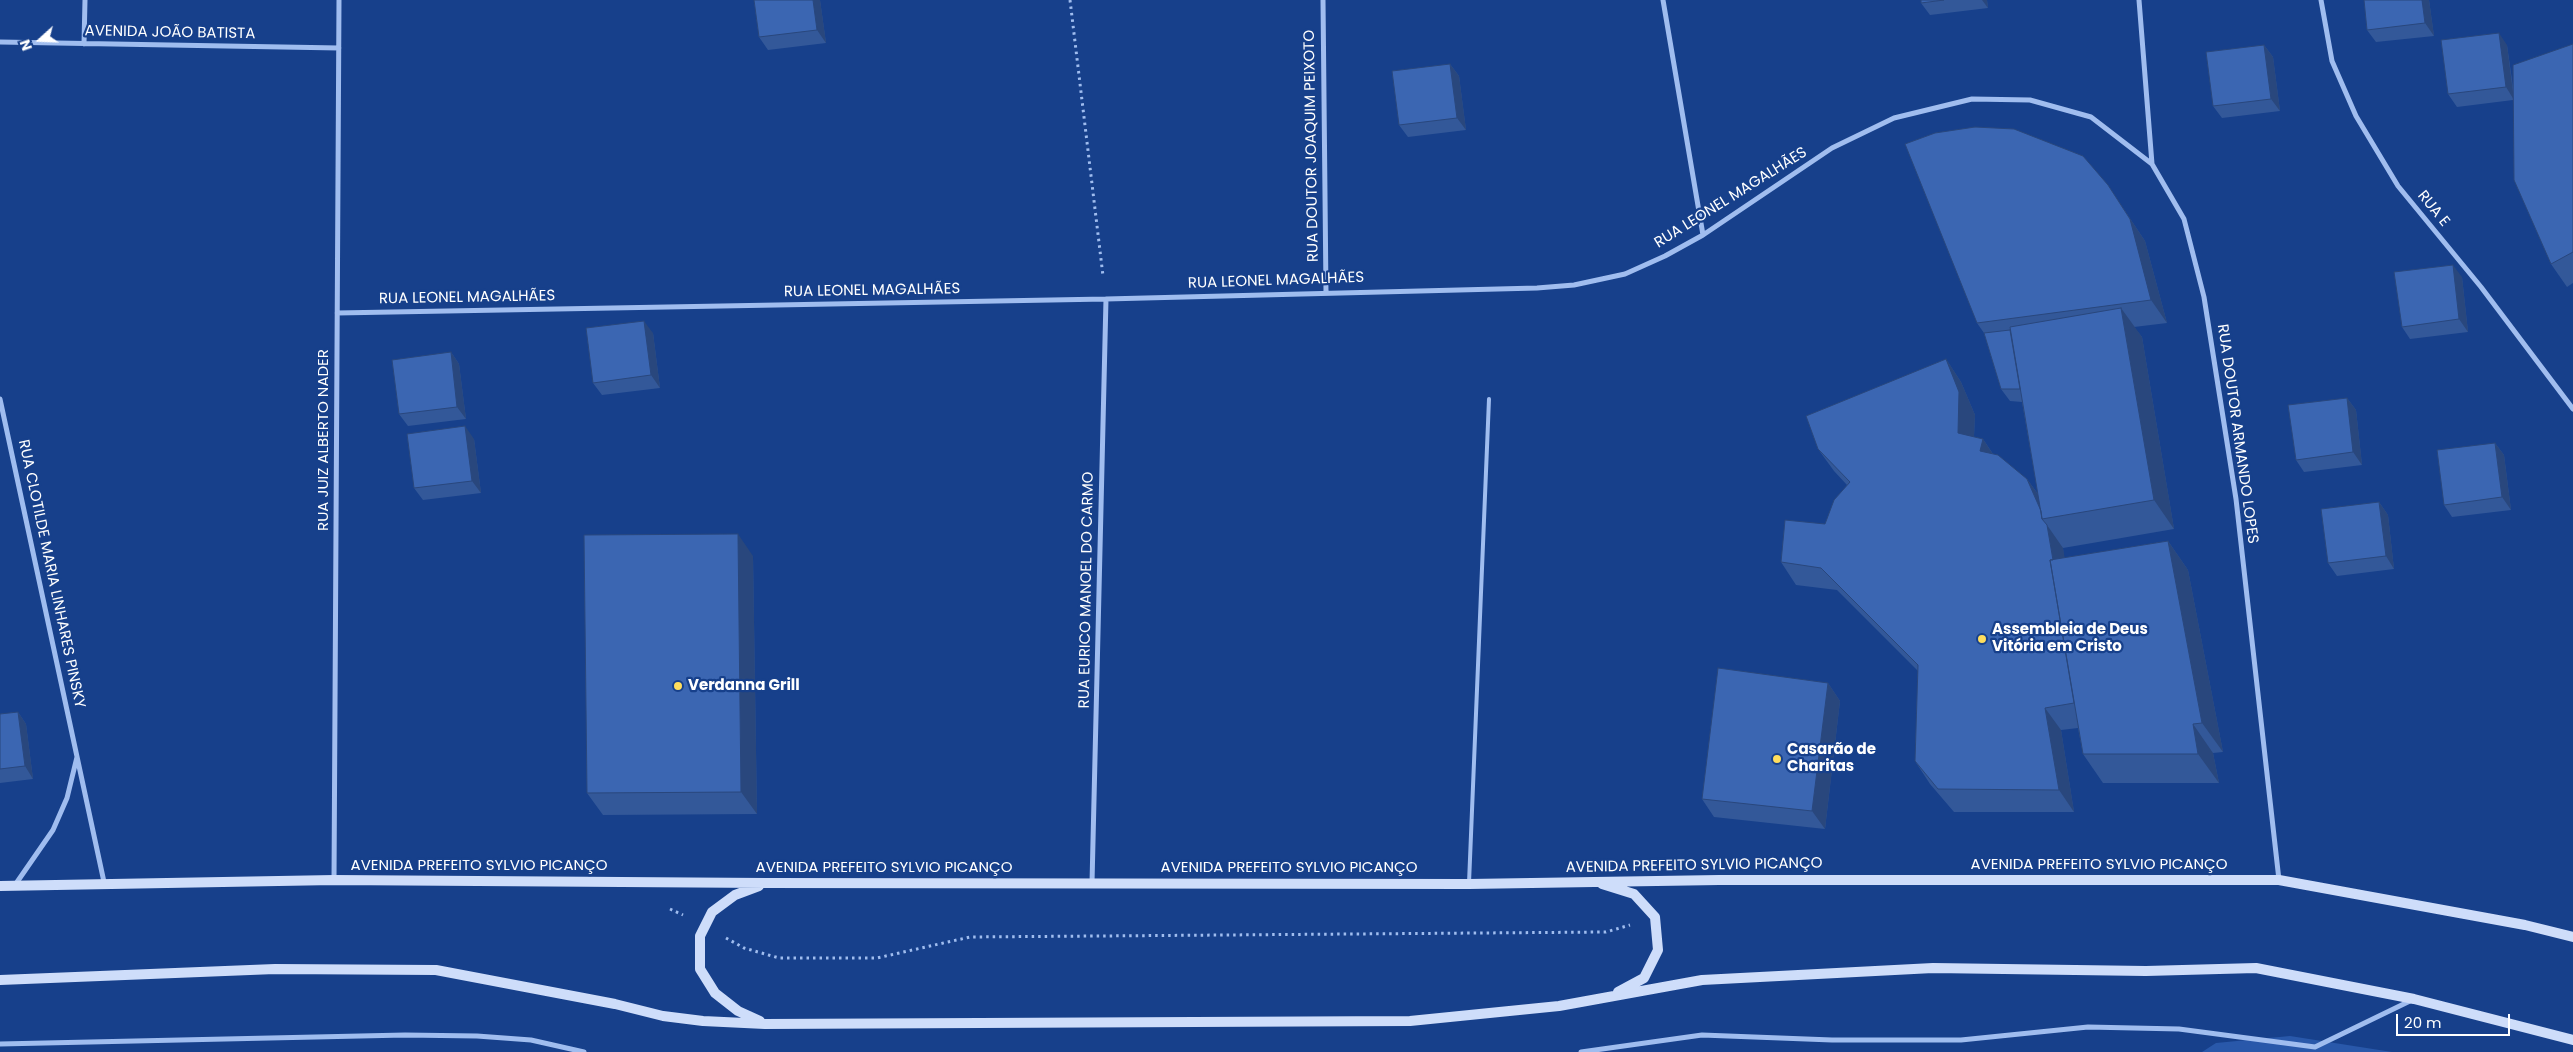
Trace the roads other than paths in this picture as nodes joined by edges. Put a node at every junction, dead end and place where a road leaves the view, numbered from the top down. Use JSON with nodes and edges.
{"nodes":[{"id":1,"x":85,"y":0,"type":"edge"},
{"id":2,"x":339,"y":0,"type":"edge"},
{"id":3,"x":1323,"y":0,"type":"edge"},
{"id":4,"x":1663,"y":0,"type":"edge"},
{"id":5,"x":2139,"y":0,"type":"edge"},
{"id":6,"x":2321,"y":0,"type":"edge"},
{"id":7,"x":0,"y":42,"type":"edge"},
{"id":8,"x":84,"y":44,"type":"junction"},
{"id":9,"x":339,"y":48,"type":"junction"},
{"id":10,"x":2152,"y":164,"type":"junction"},
{"id":11,"x":1703,"y":234,"type":"junction"},
{"id":12,"x":1326,"y":292,"type":"junction"},
{"id":13,"x":1106,"y":299,"type":"junction"},
{"id":14,"x":337,"y":313,"type":"junction"},
{"id":15,"x":0,"y":399,"type":"edge"},
{"id":16,"x":1490,"y":399,"type":"dead end"},
{"id":17,"x":2573,"y":409,"type":"edge"},
{"id":18,"x":78,"y":754,"type":"junction"},
{"id":19,"x":334,"y":880,"type":"junction"},
{"id":20,"x":2279,"y":880,"type":"junction"},
{"id":21,"x":104,"y":882,"type":"junction"},
{"id":22,"x":1594,"y":882,"type":"junction"},
{"id":23,"x":1092,"y":883,"type":"junction"},
{"id":24,"x":766,"y":884,"type":"junction"},
{"id":25,"x":1469,"y":884,"type":"junction"},
{"id":26,"x":0,"y":886,"type":"edge"},
{"id":27,"x":15,"y":886,"type":"junction"},
{"id":28,"x":2573,"y":937,"type":"edge"},
{"id":29,"x":0,"y":980,"type":"edge"},
{"id":30,"x":1611,"y":996,"type":"junction"},
{"id":31,"x":2414,"y":999,"type":"junction"},
{"id":32,"x":765,"y":1024,"type":"junction"},
{"id":33,"x":2573,"y":1040,"type":"edge"},
{"id":34,"x":0,"y":1044,"type":"edge"},
{"id":35,"x":584,"y":1052,"type":"edge"},
{"id":36,"x":1581,"y":1052,"type":"edge"}],
"edges":[{"from":1,"to":8,"type":"street"},
{"from":2,"to":9,"type":"street","name":"RUA JUIZ ALBERTO NADER"},
{"from":3,"to":12,"type":"street","name":"RUA DOUTOR JOAQUIM PEIXOTO"},
{"from":4,"to":11,"type":"street"},
{"from":5,"to":10,"type":"street","name":"RUA DOUTOR ARMANDO LOPES"},
{"from":6,"to":17,"type":"street","name":"RUA E"},
{"from":7,"to":8,"type":"street","name":"AVENIDA JOÃO BATISTA"},
{"from":8,"to":9,"type":"street","name":"AVENIDA JOÃO BATISTA"},
{"from":9,"to":14,"type":"street","name":"RUA JUIZ ALBERTO NADER"},
{"from":10,"to":11,"type":"street","name":"RUA LEONEL MAGALHÃES"},
{"from":10,"to":20,"type":"street","name":"RUA DOUTOR ARMANDO LOPES"},
{"from":11,"to":12,"type":"street","name":"RUA LEONEL MAGALHÃES"},
{"from":12,"to":13,"type":"street","name":"RUA LEONEL MAGALHÃES"},
{"from":13,"to":14,"type":"street","name":"RUA LEONEL MAGALHÃES"},
{"from":13,"to":23,"type":"street","name":"RUA EURICO MANOEL DO CARMO"},
{"from":14,"to":19,"type":"street","name":"RUA JUIZ ALBERTO NADER"},
{"from":15,"to":18,"type":"street","name":"RUA CLOTILDE MARIA LINHARES PINSKY"},
{"from":16,"to":25,"type":"lane"},
{"from":18,"to":21,"type":"street","name":"RUA CLOTILDE MARIA LINHARES PINSKY"},
{"from":18,"to":27,"type":"street","name":"RUA CLOTILDE MARIA LINHARES PINSKY"},
{"from":19,"to":21,"type":"main road","name":"AVENIDA PREFEITO SYLVIO PICANÇO"},
{"from":19,"to":24,"type":"main road","name":"AVENIDA PREFEITO SYLVIO PICANÇO"},
{"from":20,"to":22,"type":"main road","name":"AVENIDA PREFEITO SYLVIO PICANÇO"},
{"from":20,"to":28,"type":"main road","name":"AVENIDA PREFEITO SYLVIO PICANÇO"},
{"from":21,"to":27,"type":"main road","name":"AVENIDA PREFEITO SYLVIO PICANÇO"},
{"from":22,"to":25,"type":"main road","name":"AVENIDA PREFEITO SYLVIO PICANÇO"},
{"from":22,"to":30,"type":"main road"},
{"from":23,"to":24,"type":"main road","name":"AVENIDA PREFEITO SYLVIO PICANÇO"},
{"from":23,"to":25,"type":"main road","name":"AVENIDA PREFEITO SYLVIO PICANÇO"},
{"from":24,"to":32,"type":"main road"},
{"from":26,"to":27,"type":"main road","name":"AVENIDA PREFEITO SYLVIO PICANÇO"},
{"from":29,"to":32,"type":"main road"},
{"from":30,"to":31,"type":"main road"},
{"from":30,"to":32,"type":"main road"},
{"from":31,"to":33,"type":"main road"},
{"from":31,"to":36,"type":"street"},
{"from":34,"to":35,"type":"street"}]}
